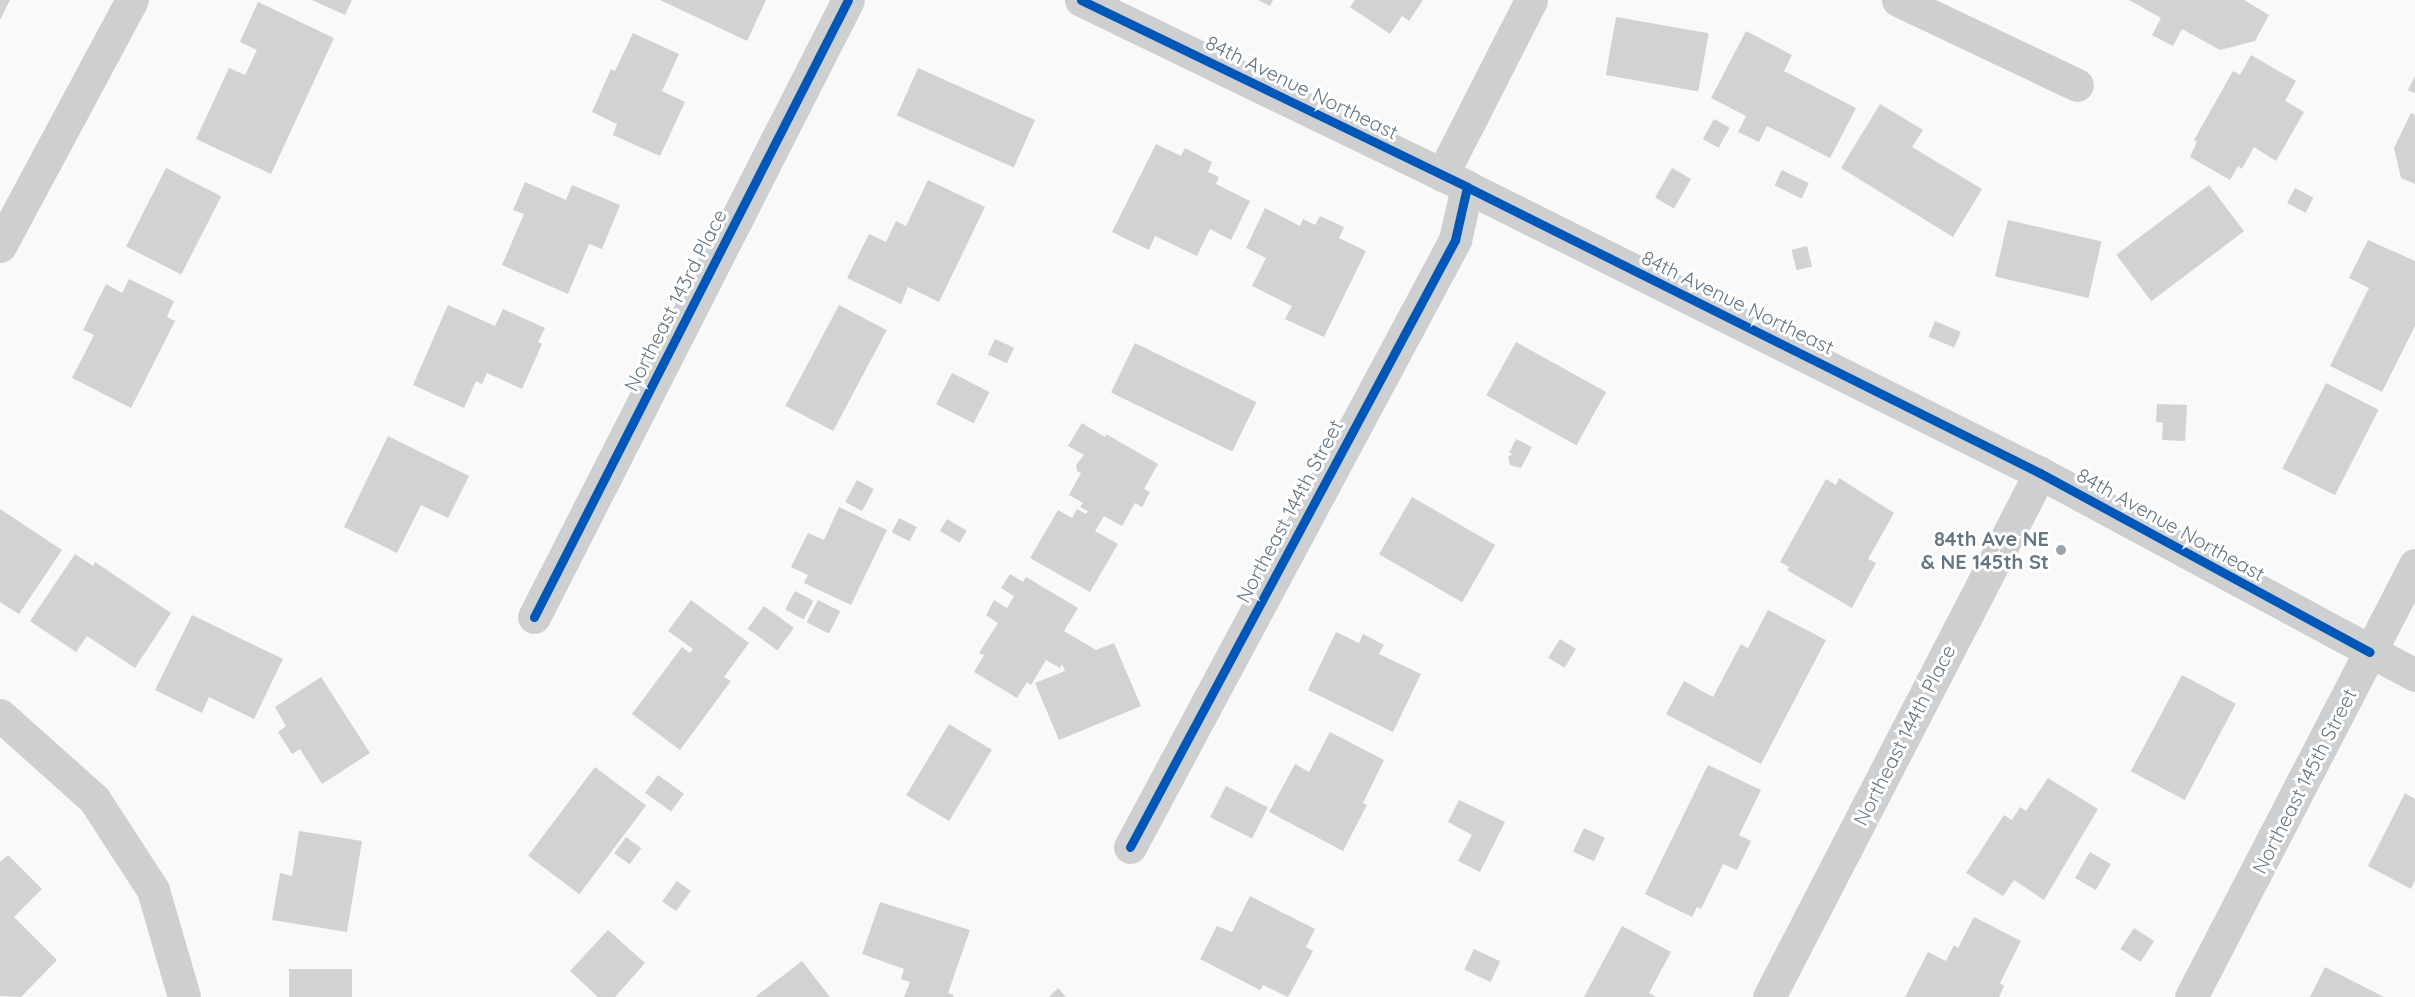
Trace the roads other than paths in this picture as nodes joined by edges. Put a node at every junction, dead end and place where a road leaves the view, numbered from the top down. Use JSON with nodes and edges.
{"nodes":[{"id":1,"x":132,"y":0,"type":"edge"},
{"id":2,"x":848,"y":0,"type":"edge"},
{"id":3,"x":1081,"y":0,"type":"edge"},
{"id":4,"x":1531,"y":0,"type":"edge"},
{"id":5,"x":1898,"y":0,"type":"edge"},
{"id":6,"x":2077,"y":86,"type":"dead end"},
{"id":7,"x":1454,"y":181,"type":"junction"},
{"id":8,"x":0,"y":246,"type":"edge"},
{"id":9,"x":2040,"y":473,"type":"junction"},
{"id":10,"x":2415,"y":565,"type":"edge"},
{"id":11,"x":534,"y":617,"type":"dead end"},
{"id":12,"x":2370,"y":652,"type":"junction"},
{"id":13,"x":2415,"y":675,"type":"edge"},
{"id":14,"x":0,"y":715,"type":"edge"},
{"id":15,"x":1130,"y":847,"type":"dead end"},
{"id":16,"x":184,"y":997,"type":"edge"},
{"id":17,"x":1768,"y":997,"type":"edge"},
{"id":18,"x":2191,"y":997,"type":"edge"}],
"edges":[{"from":1,"to":8,"type":"street"},
{"from":2,"to":11,"type":"street","name":"Northeast 143rd Place"},
{"from":3,"to":7,"type":"street","name":"84th Avenue Northeast"},
{"from":4,"to":7,"type":"street","name":"Northeast 144th Street"},
{"from":5,"to":6,"type":"street"},
{"from":7,"to":9,"type":"street","name":"84th Avenue Northeast"},
{"from":7,"to":15,"type":"street","name":"Northeast 144th Street"},
{"from":9,"to":12,"type":"street","name":"84th Avenue Northeast"},
{"from":9,"to":17,"type":"street","name":"Northeast 144th Place"},
{"from":10,"to":12,"type":"street","name":"Northeast 145th Street"},
{"from":12,"to":13,"type":"street","name":"84th Avenue Northeast"},
{"from":12,"to":18,"type":"street","name":"Northeast 145th Street"},
{"from":14,"to":16,"type":"street"}]}
